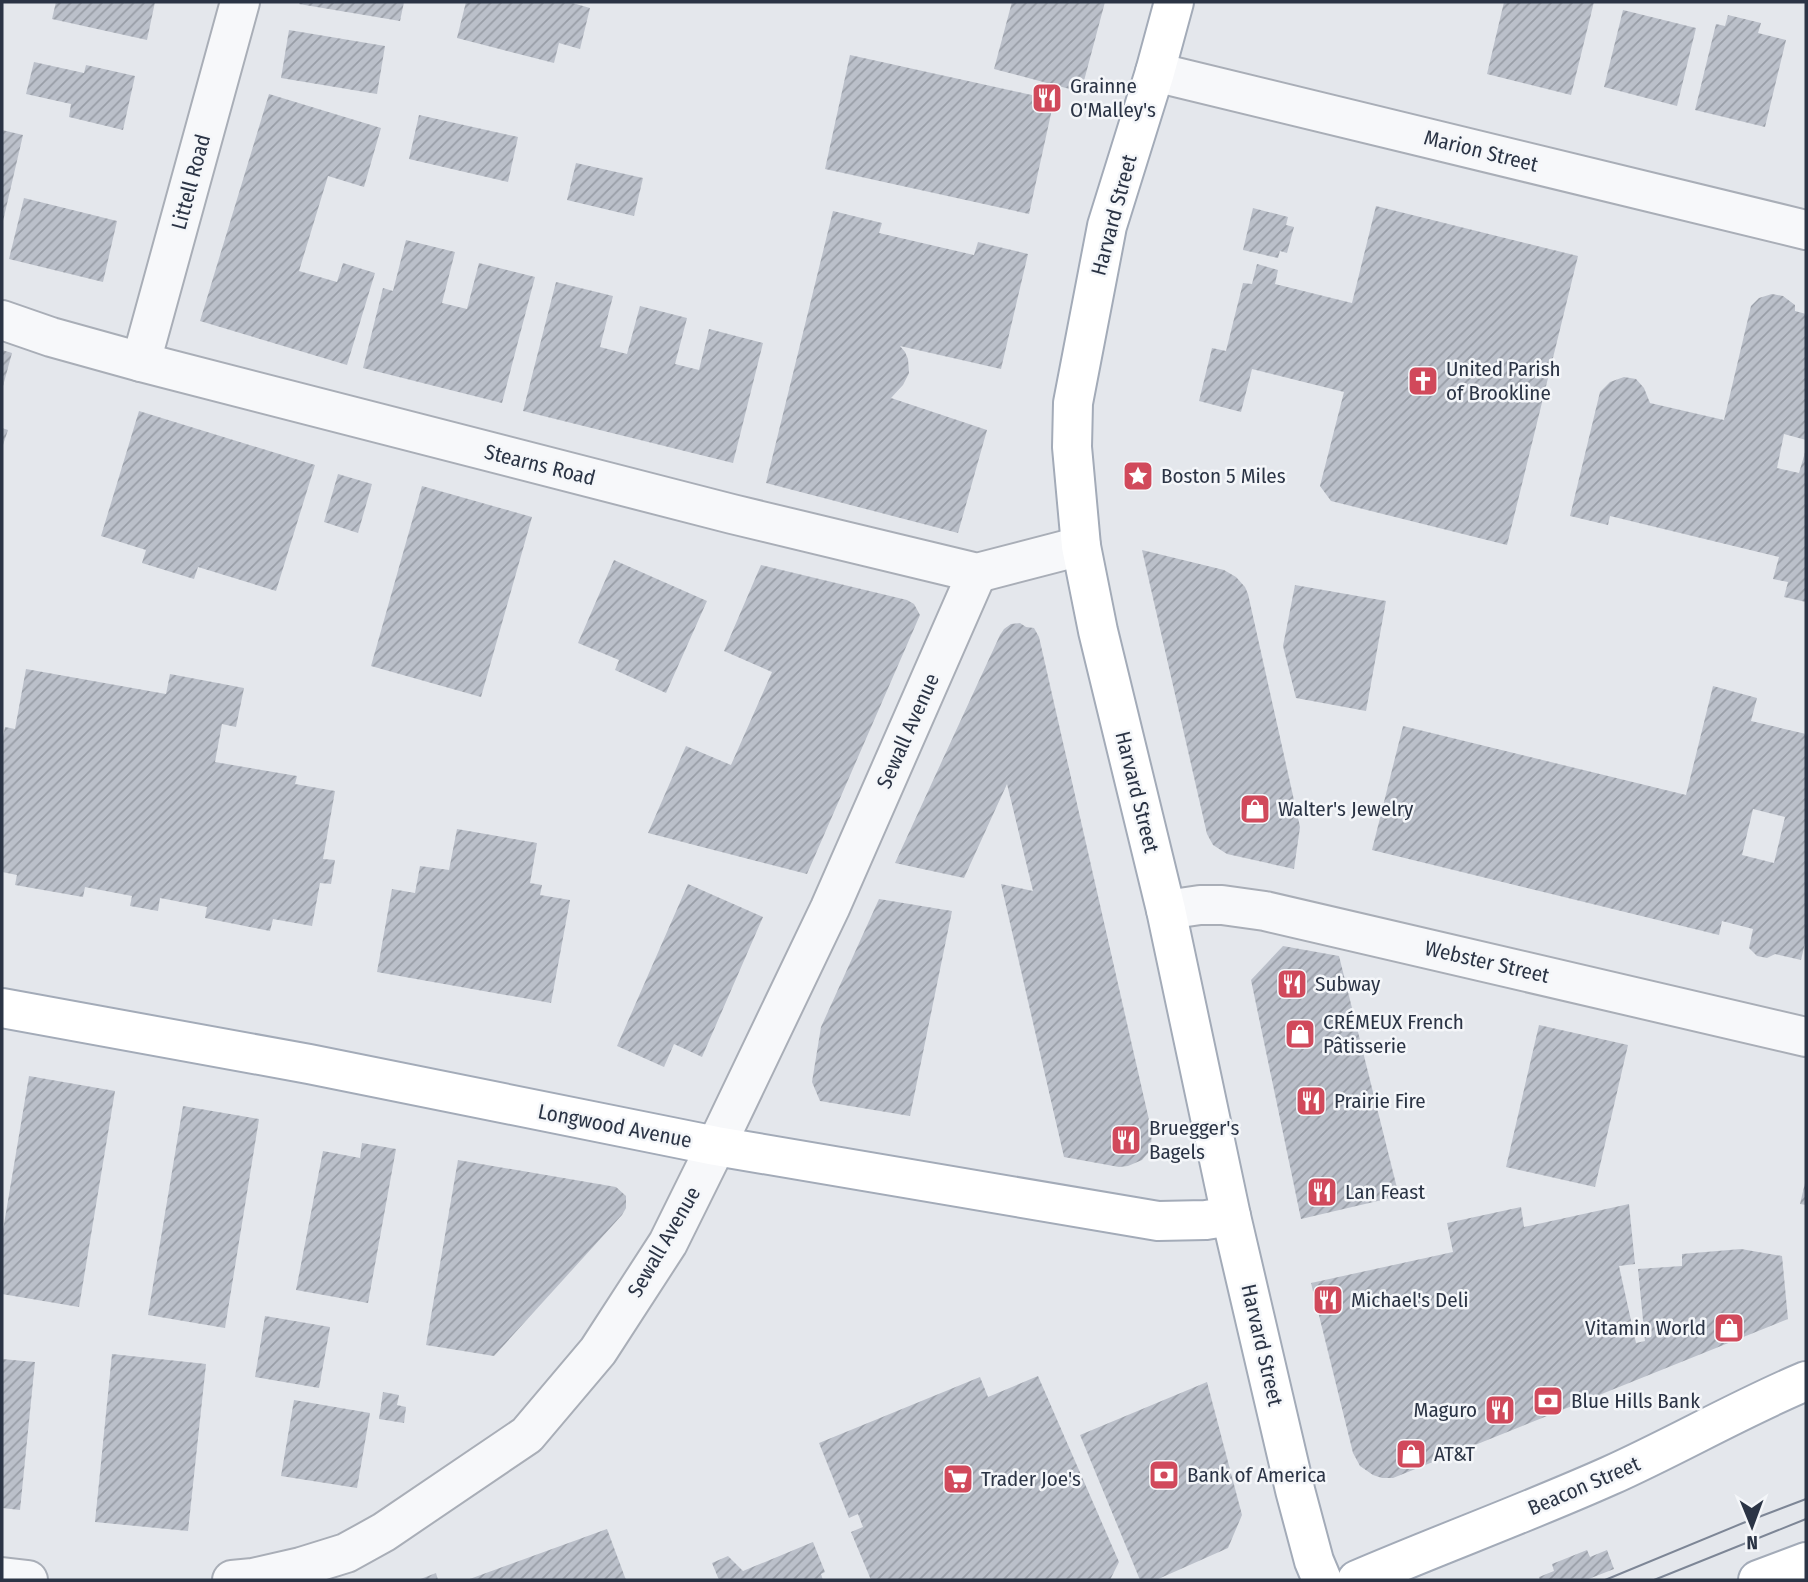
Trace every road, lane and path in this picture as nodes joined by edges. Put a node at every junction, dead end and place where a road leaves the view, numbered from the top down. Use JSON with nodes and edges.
{"nodes":[{"id":1,"x":240,"y":2,"type":"edge"},
{"id":2,"x":1174,"y":2,"type":"edge"},
{"id":3,"x":1155,"y":72,"type":"junction"},
{"id":4,"x":1806,"y":230,"type":"edge"},
{"id":5,"x":2,"y":320,"type":"edge"},
{"id":6,"x":141,"y":362,"type":"junction"},
{"id":7,"x":1081,"y":546,"type":"junction"},
{"id":8,"x":977,"y":573,"type":"junction"},
{"id":9,"x":1166,"y":910,"type":"junction"},
{"id":10,"x":2,"y":1008,"type":"edge"},
{"id":11,"x":1806,"y":1037,"type":"edge"},
{"id":12,"x":716,"y":1146,"type":"junction"},
{"id":13,"x":1231,"y":1216,"type":"junction"},
{"id":14,"x":1806,"y":1381,"type":"edge"},
{"id":15,"x":1806,"y":1562,"type":"edge"},
{"id":16,"x":2,"y":1577,"type":"edge"},
{"id":17,"x":28,"y":1580,"type":"edge"},
{"id":18,"x":232,"y":1580,"type":"edge"},
{"id":19,"x":1322,"y":1580,"type":"edge"},
{"id":20,"x":1357,"y":1580,"type":"edge"},
{"id":21,"x":1758,"y":1580,"type":"edge"}],
"edges":[{"from":1,"to":6,"type":"street","name":"Littell Road"},
{"from":2,"to":3,"type":"main road","name":"Harvard Street"},
{"from":3,"to":4,"type":"street","name":"Marion Street"},
{"from":3,"to":7,"type":"main road","name":"Harvard Street"},
{"from":5,"to":6,"type":"street","name":"Stearns Road"},
{"from":6,"to":8,"type":"street","name":"Stearns Road"},
{"from":7,"to":8,"type":"street","name":"Stearns Road"},
{"from":7,"to":9,"type":"main road","name":"Harvard Street"},
{"from":8,"to":12,"type":"street","name":"Sewall Avenue"},
{"from":9,"to":11,"type":"street","name":"Webster Street"},
{"from":9,"to":13,"type":"main road","name":"Harvard Street"},
{"from":10,"to":12,"type":"main road","name":"Longwood Avenue"},
{"from":12,"to":13,"type":"main road","name":"Longwood Avenue"},
{"from":12,"to":18,"type":"street","name":"Sewall Avenue"},
{"from":13,"to":19,"type":"main road","name":"Harvard Street"},
{"from":14,"to":20,"type":"main road","name":"Beacon Street"},
{"from":15,"to":21,"type":"main road"},
{"from":16,"to":17,"type":"street"}]}
